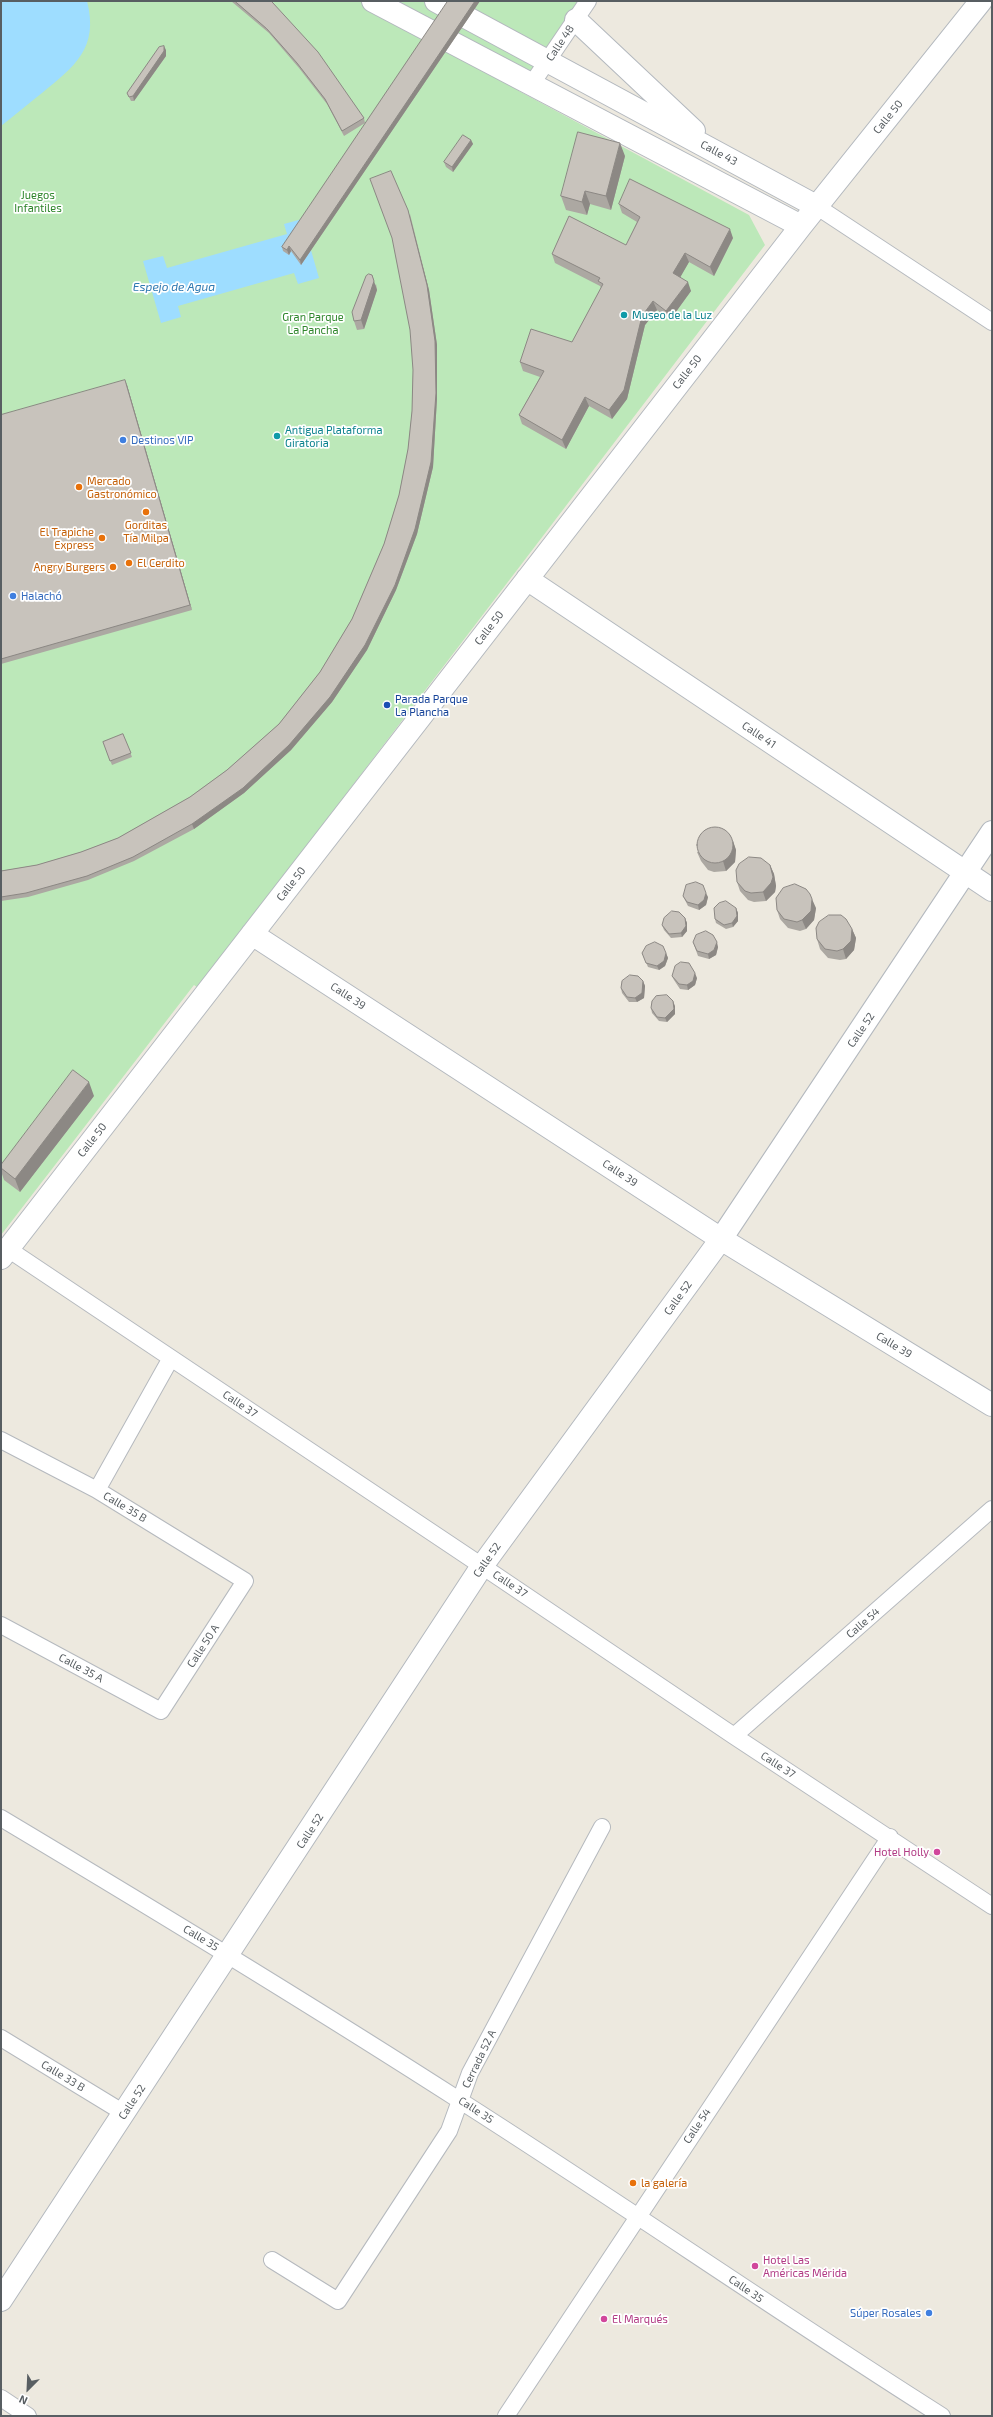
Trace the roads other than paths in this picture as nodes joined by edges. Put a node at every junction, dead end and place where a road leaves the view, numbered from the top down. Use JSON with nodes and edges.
{"nodes":[{"id":1,"x":373,"y":1,"type":"edge"},
{"id":2,"x":436,"y":1,"type":"edge"},
{"id":3,"x":588,"y":1,"type":"edge"},
{"id":4,"x":981,"y":1,"type":"edge"},
{"id":5,"x":576,"y":20,"type":"junction"},
{"id":6,"x":547,"y":61,"type":"junction"},
{"id":7,"x":532,"y":85,"type":"junction"},
{"id":8,"x":716,"y":152,"type":"junction"},
{"id":9,"x":816,"y":206,"type":"junction"},
{"id":10,"x":801,"y":226,"type":"junction"},
{"id":11,"x":992,"y":322,"type":"edge"},
{"id":12,"x":527,"y":579,"type":"junction"},
{"id":13,"x":992,"y":832,"type":"edge"},
{"id":14,"x":966,"y":873,"type":"junction"},
{"id":15,"x":992,"y":890,"type":"edge"},
{"id":16,"x":252,"y":934,"type":"junction"},
{"id":17,"x":721,"y":1239,"type":"junction"},
{"id":18,"x":4,"y":1254,"type":"edge"},
{"id":19,"x":171,"y":1358,"type":"junction"},
{"id":20,"x":992,"y":1405,"type":"edge"},
{"id":21,"x":1,"y":1440,"type":"edge"},
{"id":22,"x":97,"y":1490,"type":"junction"},
{"id":23,"x":992,"y":1509,"type":"edge"},
{"id":24,"x":482,"y":1566,"type":"junction"},
{"id":25,"x":246,"y":1581,"type":"joint"},
{"id":26,"x":1,"y":1626,"type":"edge"},
{"id":27,"x":161,"y":1711,"type":"joint"},
{"id":28,"x":734,"y":1736,"type":"junction"},
{"id":29,"x":1,"y":1818,"type":"edge"},
{"id":30,"x":602,"y":1827,"type":"dead end"},
{"id":31,"x":890,"y":1837,"type":"junction"},
{"id":32,"x":992,"y":1906,"type":"edge"},
{"id":33,"x":229,"y":1955,"type":"junction"},
{"id":34,"x":1,"y":2038,"type":"edge"},
{"id":35,"x":460,"y":2100,"type":"junction"},
{"id":36,"x":124,"y":2113,"type":"junction"},
{"id":37,"x":638,"y":2216,"type":"junction"},
{"id":38,"x":272,"y":2260,"type":"dead end"},
{"id":39,"x":1,"y":2300,"type":"edge"},
{"id":40,"x":1,"y":2398,"type":"edge"},
{"id":41,"x":28,"y":2416,"type":"edge"},
{"id":42,"x":506,"y":2416,"type":"edge"},
{"id":43,"x":942,"y":2416,"type":"edge"}],
"edges":[{"from":1,"to":7,"type":"main road"},
{"from":2,"to":6,"type":"main road","name":"Calle 43"},
{"from":3,"to":5,"type":"street","name":"Calle 48"},
{"from":4,"to":9,"type":"main road","name":"Calle 50"},
{"from":5,"to":6,"type":"street","name":"Calle 48"},
{"from":5,"to":8,"type":"main road"},
{"from":6,"to":7,"type":"street","name":"Calle 48"},
{"from":6,"to":8,"type":"main road","name":"Calle 43"},
{"from":7,"to":10,"type":"main road"},
{"from":8,"to":9,"type":"main road","name":"Calle 43"},
{"from":9,"to":10,"type":"main road","name":"Calle 50"},
{"from":9,"to":11,"type":"street","name":"Calle 43"},
{"from":10,"to":12,"type":"main road","name":"Calle 50"},
{"from":12,"to":14,"type":"main road","name":"Calle 41"},
{"from":12,"to":16,"type":"main road","name":"Calle 50"},
{"from":13,"to":14,"type":"main road","name":"Calle 52"},
{"from":14,"to":15,"type":"main road","name":"Calle 41"},
{"from":14,"to":17,"type":"main road","name":"Calle 52"},
{"from":16,"to":17,"type":"main road","name":"Calle 39"},
{"from":16,"to":18,"type":"main road","name":"Calle 50"},
{"from":17,"to":20,"type":"main road","name":"Calle 39"},
{"from":17,"to":24,"type":"main road","name":"Calle 52"},
{"from":18,"to":19,"type":"street","name":"Calle 37"},
{"from":19,"to":22,"type":"street"},
{"from":19,"to":24,"type":"street","name":"Calle 37"},
{"from":21,"to":22,"type":"street","name":"Calle 35 B"},
{"from":22,"to":25,"type":"street","name":"Calle 35 B"},
{"from":23,"to":28,"type":"street","name":"Calle 54"},
{"from":24,"to":28,"type":"street","name":"Calle 37"},
{"from":24,"to":33,"type":"main road","name":"Calle 52"},
{"from":25,"to":27,"type":"street","name":"Calle 50 A"},
{"from":26,"to":27,"type":"street","name":"Calle 35 A"},
{"from":28,"to":31,"type":"street","name":"Calle 37"},
{"from":29,"to":33,"type":"street","name":"Calle 35"},
{"from":30,"to":35,"type":"street","name":"Cerrada 52 A"},
{"from":31,"to":32,"type":"street","name":"Calle 37"},
{"from":31,"to":37,"type":"street","name":"Calle 54"},
{"from":33,"to":35,"type":"street","name":"Calle 35"},
{"from":33,"to":36,"type":"main road","name":"Calle 52"},
{"from":34,"to":36,"type":"street","name":"Calle 33 B"},
{"from":35,"to":37,"type":"street","name":"Calle 35"},
{"from":35,"to":38,"type":"street","name":"Cerrada 52 A"},
{"from":36,"to":39,"type":"main road","name":"Calle 52"},
{"from":37,"to":42,"type":"street","name":"Calle 54"},
{"from":37,"to":43,"type":"street","name":"Calle 35"},
{"from":40,"to":41,"type":"street"}]}
